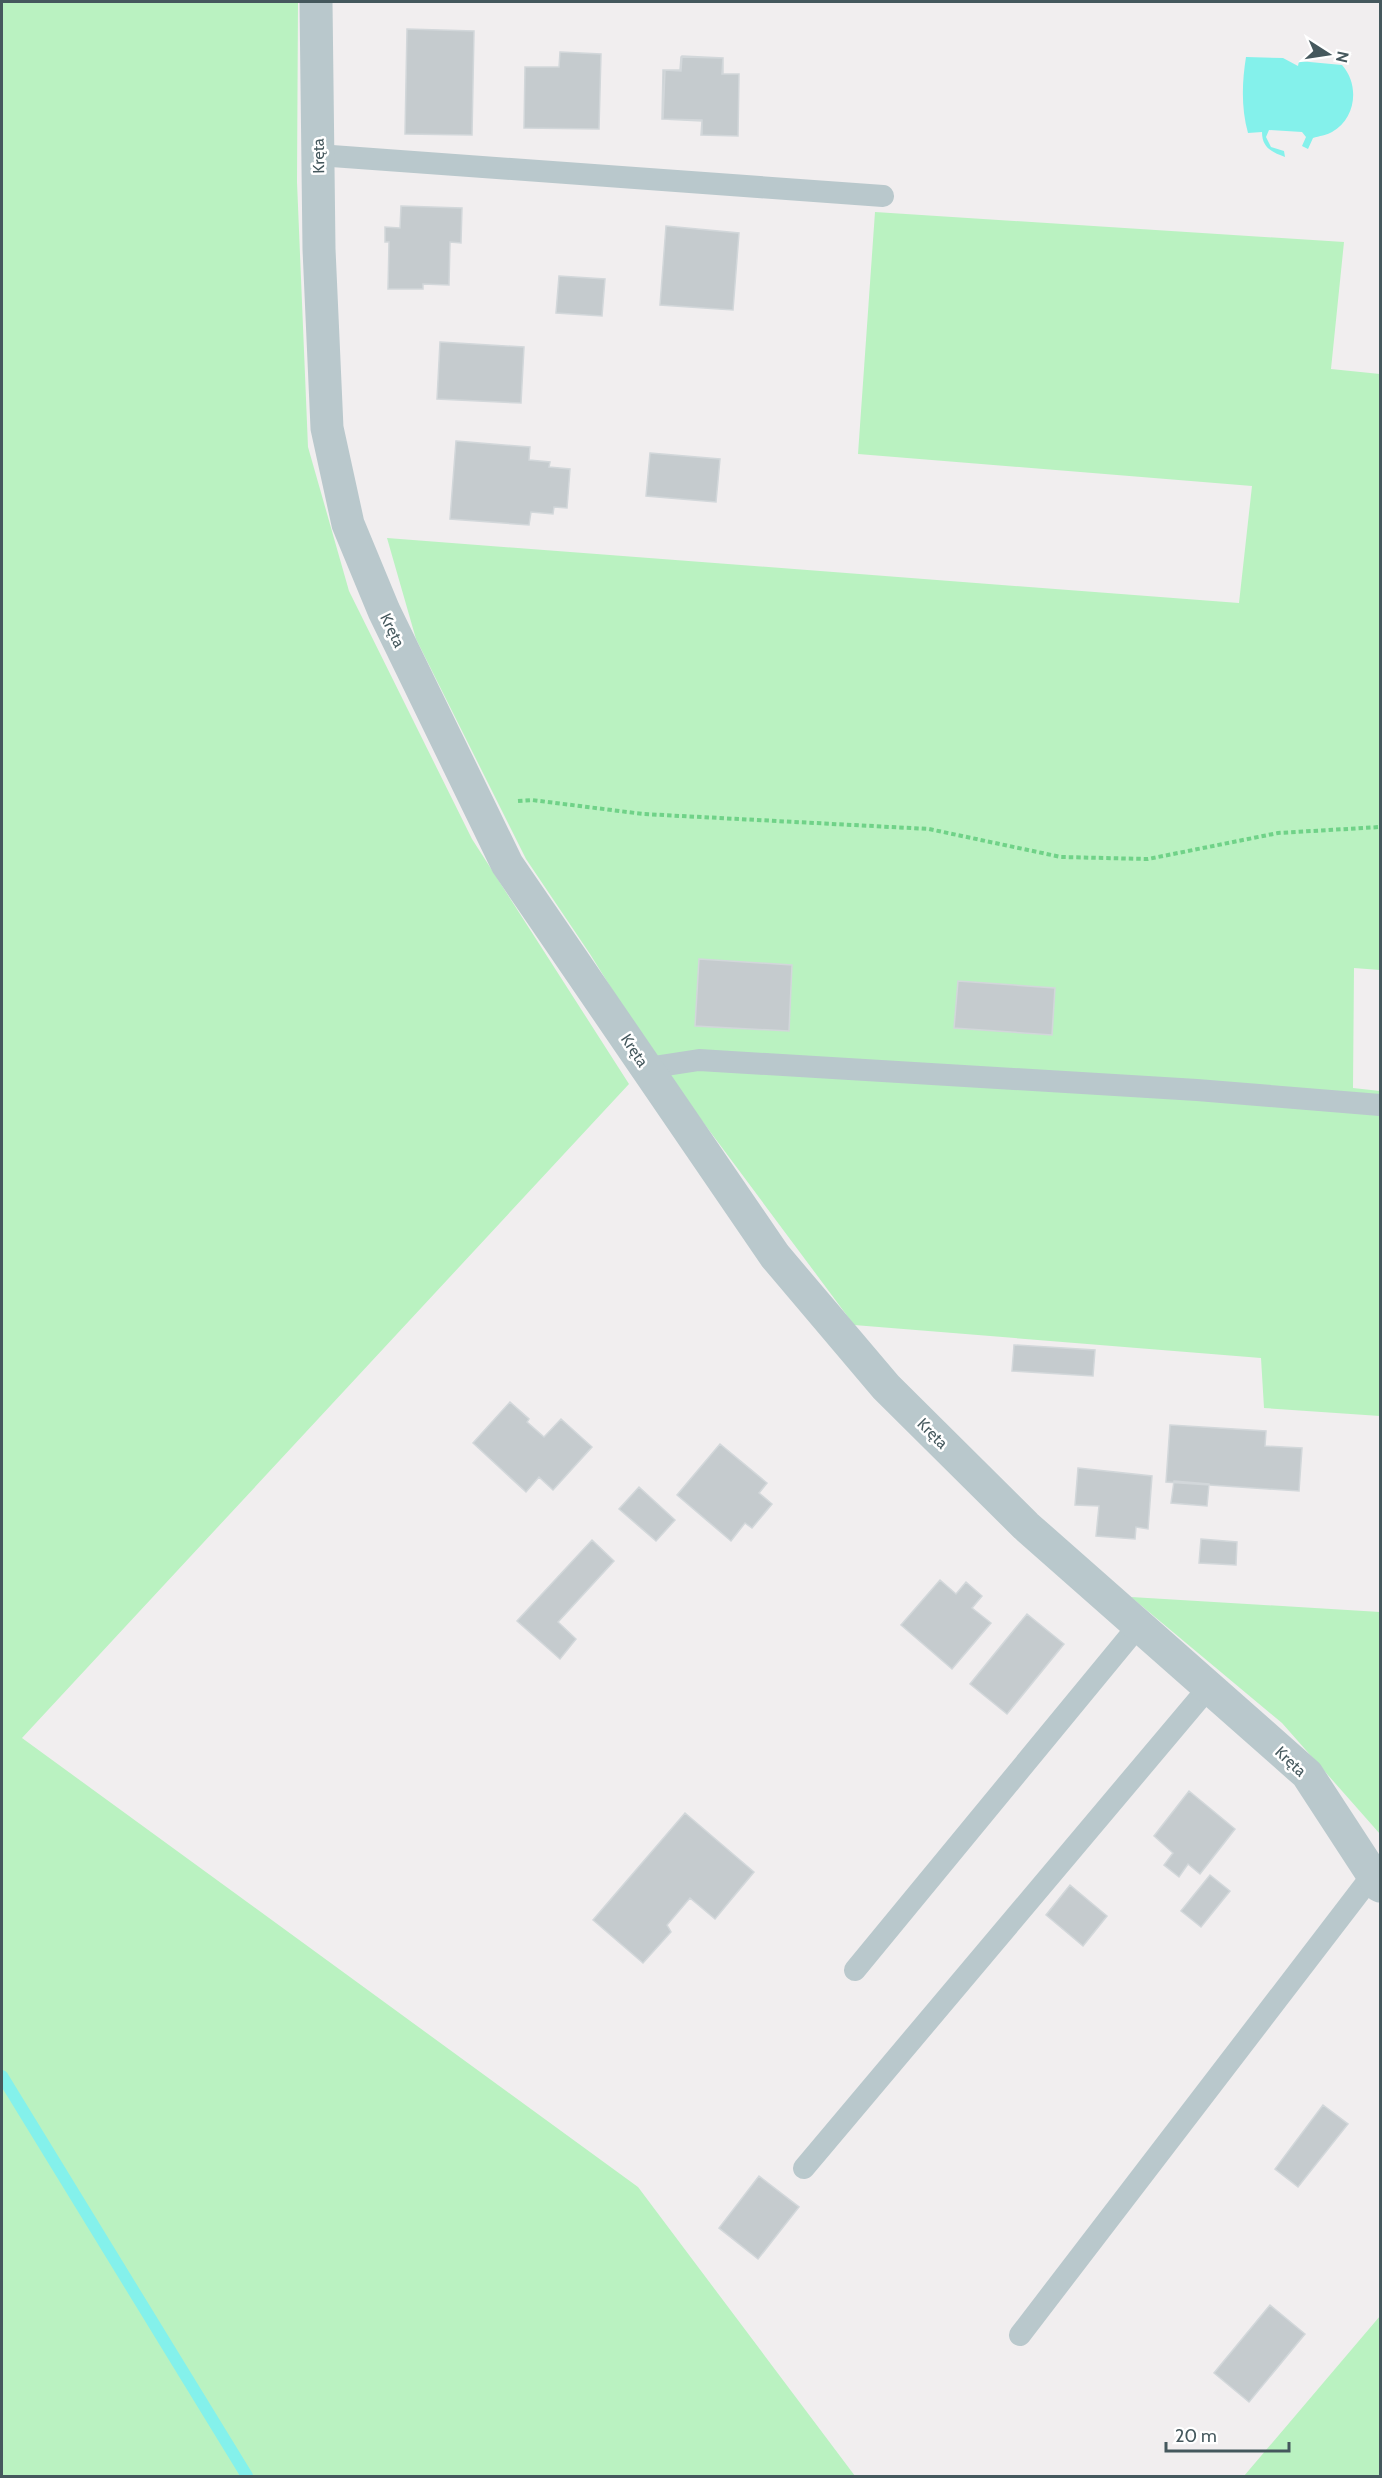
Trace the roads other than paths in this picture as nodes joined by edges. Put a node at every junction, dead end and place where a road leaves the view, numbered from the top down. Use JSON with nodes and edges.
{"nodes":[{"id":1,"x":316,"y":2,"type":"edge"},
{"id":2,"x":318,"y":155,"type":"junction"},
{"id":3,"x":883,"y":196,"type":"dead end"},
{"id":4,"x":647,"y":1068,"type":"junction"},
{"id":5,"x":1380,"y":1105,"type":"edge"},
{"id":6,"x":1139,"y":1625,"type":"junction"},
{"id":7,"x":1209,"y":1687,"type":"junction"},
{"id":8,"x":1377,"y":1880,"type":"edge"},
{"id":9,"x":855,"y":1970,"type":"dead end"},
{"id":10,"x":804,"y":2168,"type":"dead end"},
{"id":11,"x":1020,"y":2335,"type":"dead end"}],
"edges":[{"from":1,"to":2,"type":"street","name":"Kręta"},
{"from":2,"to":3,"type":"lane"},
{"from":2,"to":4,"type":"street","name":"Kręta"},
{"from":4,"to":5,"type":"lane"},
{"from":4,"to":6,"type":"street","name":"Kręta"},
{"from":6,"to":7,"type":"street","name":"Kręta"},
{"from":6,"to":9,"type":"lane"},
{"from":7,"to":8,"type":"street","name":"Kręta"},
{"from":7,"to":10,"type":"lane"},
{"from":8,"to":11,"type":"lane"}]}
